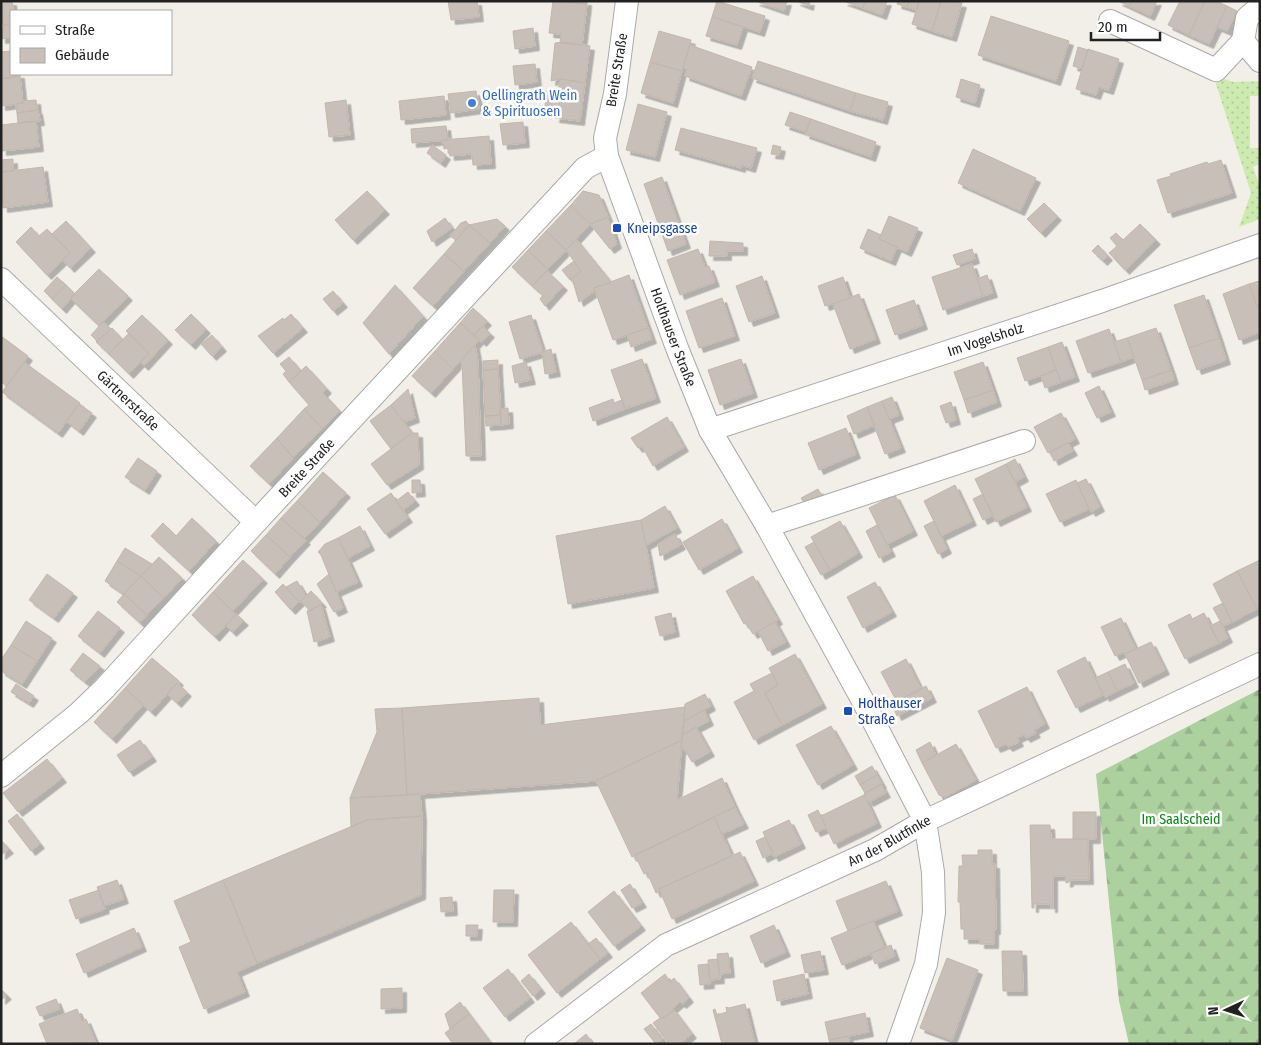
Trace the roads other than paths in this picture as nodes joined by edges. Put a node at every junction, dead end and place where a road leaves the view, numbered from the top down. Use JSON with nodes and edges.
{"nodes":[{"id":1,"x":628,"y":1,"type":"edge"},
{"id":2,"x":1260,"y":8,"type":"edge"},
{"id":3,"x":1110,"y":21,"type":"dead end"},
{"id":4,"x":1243,"y":41,"type":"junction"},
{"id":5,"x":1260,"y":61,"type":"edge"},
{"id":6,"x":606,"y":147,"type":"junction"},
{"id":7,"x":1260,"y":245,"type":"edge"},
{"id":8,"x":1,"y":279,"type":"edge"},
{"id":9,"x":710,"y":430,"type":"junction"},
{"id":10,"x":1024,"y":441,"type":"dead end"},
{"id":11,"x":256,"y":522,"type":"junction"},
{"id":12,"x":767,"y":526,"type":"junction"},
{"id":13,"x":1260,"y":664,"type":"edge"},
{"id":14,"x":1,"y":776,"type":"edge"},
{"id":15,"x":925,"y":822,"type":"junction"},
{"id":16,"x":536,"y":1044,"type":"edge"},
{"id":17,"x":898,"y":1044,"type":"edge"}],
"edges":[{"from":1,"to":6,"type":"street","name":"Breite Straße"},
{"from":2,"to":4,"type":"street"},
{"from":3,"to":4,"type":"street"},
{"from":4,"to":5,"type":"street"},
{"from":6,"to":9,"type":"street","name":"Holthauser Straße"},
{"from":6,"to":11,"type":"street","name":"Breite Straße"},
{"from":7,"to":9,"type":"street","name":"Im Vogelsholz"},
{"from":8,"to":11,"type":"street","name":"Gärtnerstraße"},
{"from":9,"to":12,"type":"street","name":"Holthauser Straße"},
{"from":10,"to":12,"type":"street"},
{"from":11,"to":14,"type":"street","name":"Breite Straße"},
{"from":12,"to":15,"type":"street","name":"Holthauser Straße"},
{"from":13,"to":15,"type":"street","name":"An der Blutfinke"},
{"from":15,"to":16,"type":"street","name":"An der Blutfinke"},
{"from":15,"to":17,"type":"street","name":"Holthauser Straße"}]}
